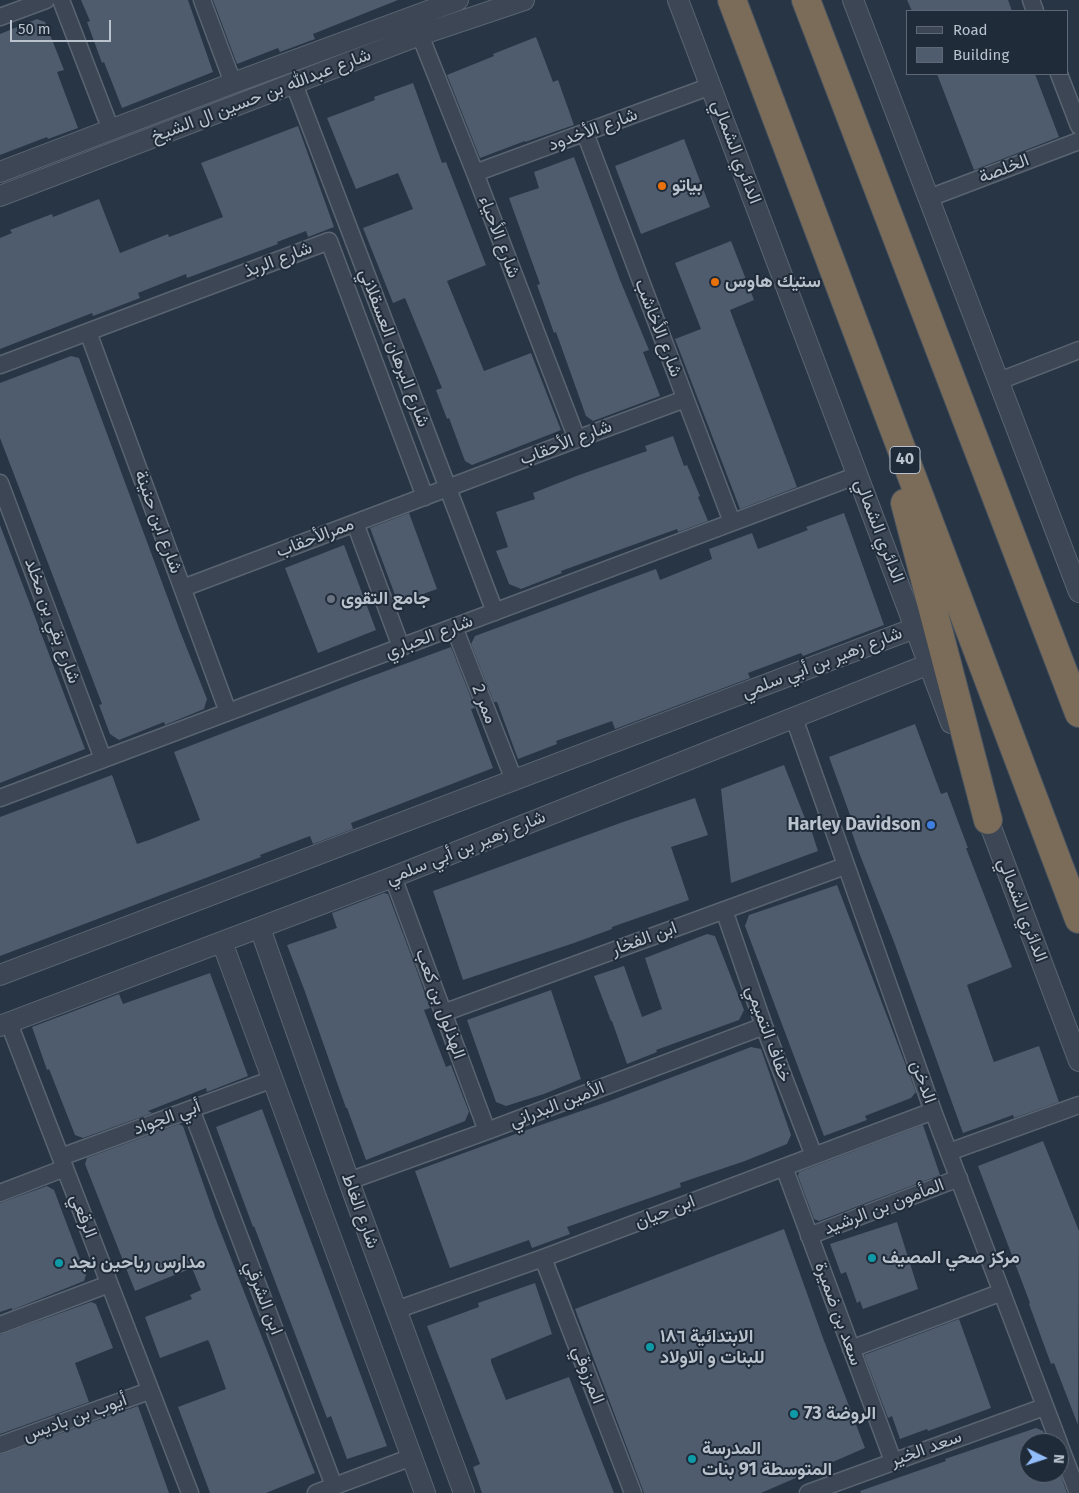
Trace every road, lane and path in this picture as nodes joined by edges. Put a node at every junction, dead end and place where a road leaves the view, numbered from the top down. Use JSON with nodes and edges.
{"nodes":[{"id":1,"x":46,"y":0,"type":"edge"},
{"id":2,"x":61,"y":0,"type":"edge"},
{"id":3,"x":202,"y":0,"type":"edge"},
{"id":4,"x":458,"y":0,"type":"edge"},
{"id":5,"x":524,"y":0,"type":"edge"},
{"id":6,"x":678,"y":0,"type":"edge"},
{"id":7,"x":732,"y":0,"type":"edge"},
{"id":8,"x":806,"y":0,"type":"edge"},
{"id":9,"x":853,"y":0,"type":"edge"},
{"id":10,"x":0,"y":17,"type":"edge"},
{"id":11,"x":420,"y":35,"type":"junction"},
{"id":12,"x":1059,"y":75,"type":"edge"},
{"id":13,"x":233,"y":83,"type":"junction"},
{"id":14,"x":294,"y":84,"type":"junction"},
{"id":15,"x":711,"y":86,"type":"junction"},
{"id":16,"x":1079,"y":126,"type":"edge"},
{"id":17,"x":111,"y":130,"type":"junction"},
{"id":18,"x":585,"y":133,"type":"junction"},
{"id":19,"x":1079,"y":141,"type":"edge"},
{"id":20,"x":0,"y":172,"type":"edge"},
{"id":21,"x":475,"y":173,"type":"junction"},
{"id":22,"x":0,"y":196,"type":"edge"},
{"id":23,"x":929,"y":198,"type":"junction"},
{"id":24,"x":88,"y":332,"type":"junction"},
{"id":25,"x":1079,"y":350,"type":"edge"},
{"id":26,"x":0,"y":365,"type":"edge"},
{"id":27,"x":869,"y":366,"type":"junction"},
{"id":28,"x":999,"y":381,"type":"junction"},
{"id":29,"x":686,"y":399,"type":"junction"},
{"id":30,"x":577,"y":438,"type":"junction"},
{"id":31,"x":858,"y":475,"type":"junction"},
{"id":32,"x":0,"y":482,"type":"edge"},
{"id":33,"x":447,"y":488,"type":"junction"},
{"id":34,"x":425,"y":497,"type":"junction"},
{"id":35,"x":1004,"y":514,"type":"junction"},
{"id":36,"x":732,"y":522,"type":"junction"},
{"id":37,"x":355,"y":523,"type":"junction"},
{"id":38,"x":1057,"y":535,"type":"junction"},
{"id":39,"x":1079,"y":560,"type":"edge"},
{"id":40,"x":182,"y":588,"type":"junction"},
{"id":41,"x":1079,"y":592,"type":"edge"},
{"id":42,"x":495,"y":612,"type":"junction"},
{"id":43,"x":454,"y":627,"type":"junction"},
{"id":44,"x":915,"y":628,"type":"junction"},
{"id":45,"x":401,"y":647,"type":"junction"},
{"id":46,"x":929,"y":664,"type":"junction"},
{"id":47,"x":1079,"y":665,"type":"edge"},
{"id":48,"x":228,"y":712,"type":"junction"},
{"id":49,"x":1079,"y":713,"type":"edge"},
{"id":50,"x":794,"y":718,"type":"junction"},
{"id":51,"x":104,"y":759,"type":"junction"},
{"id":52,"x":514,"y":780,"type":"junction"},
{"id":53,"x":0,"y":798,"type":"edge"},
{"id":54,"x":988,"y":820,"type":"junction"},
{"id":55,"x":846,"y":866,"type":"junction"},
{"id":56,"x":393,"y":877,"type":"junction"},
{"id":57,"x":724,"y":910,"type":"junction"},
{"id":58,"x":1079,"y":919,"type":"edge"},
{"id":59,"x":260,"y":928,"type":"junction"},
{"id":60,"x":222,"y":942,"type":"junction"},
{"id":61,"x":0,"y":975,"type":"edge"},
{"id":62,"x":443,"y":1013,"type":"junction"},
{"id":63,"x":4,"y":1024,"type":"edge"},
{"id":64,"x":764,"y":1026,"type":"junction"},
{"id":65,"x":1079,"y":1062,"type":"edge"},
{"id":66,"x":273,"y":1080,"type":"junction"},
{"id":67,"x":1079,"y":1104,"type":"edge"},
{"id":68,"x":191,"y":1109,"type":"junction"},
{"id":69,"x":933,"y":1111,"type":"junction"},
{"id":70,"x":487,"y":1131,"type":"junction"},
{"id":71,"x":949,"y":1152,"type":"junction"},
{"id":72,"x":814,"y":1156,"type":"junction"},
{"id":73,"x":63,"y":1162,"type":"junction"},
{"id":74,"x":784,"y":1167,"type":"junction"},
{"id":75,"x":959,"y":1178,"type":"junction"},
{"id":76,"x":349,"y":1182,"type":"junction"},
{"id":77,"x":0,"y":1193,"type":"edge"},
{"id":78,"x":809,"y":1236,"type":"junction"},
{"id":79,"x":544,"y":1258,"type":"junction"},
{"id":80,"x":108,"y":1284,"type":"junction"},
{"id":81,"x":1002,"y":1292,"type":"junction"},
{"id":82,"x":396,"y":1310,"type":"junction"},
{"id":83,"x":0,"y":1324,"type":"edge"},
{"id":84,"x":851,"y":1348,"type":"junction"},
{"id":85,"x":149,"y":1391,"type":"junction"},
{"id":86,"x":1044,"y":1407,"type":"junction"},
{"id":87,"x":1055,"y":1433,"type":"edge"},
{"id":88,"x":0,"y":1445,"type":"edge"},
{"id":89,"x":412,"y":1457,"type":"junction"},
{"id":90,"x":893,"y":1461,"type":"junction"},
{"id":91,"x":1069,"y":1469,"type":"edge"},
{"id":92,"x":334,"y":1486,"type":"junction"},
{"id":93,"x":190,"y":1493,"type":"edge"},
{"id":94,"x":316,"y":1493,"type":"edge"},
{"id":95,"x":425,"y":1493,"type":"edge"},
{"id":96,"x":464,"y":1493,"type":"edge"},
{"id":97,"x":633,"y":1493,"type":"edge"},
{"id":98,"x":808,"y":1493,"type":"edge"},
{"id":99,"x":1078,"y":1493,"type":"edge"}],
"edges":[{"from":1,"to":10,"type":"street"},
{"from":2,"to":17,"type":"street"},
{"from":3,"to":13,"type":"street"},
{"from":4,"to":13,"type":"street","name":"شارع عبدالله بن حسين ال الشيخ"},
{"from":5,"to":11,"type":"street","name":"شارع عبدالله بن حسين ال الشيخ"},
{"from":6,"to":15,"type":"street","name":"الدائري الشمالي"},
{"from":7,"to":27,"type":"highway","number":"40"},
{"from":8,"to":35,"type":"highway"},
{"from":9,"to":23,"type":"street"},
{"from":11,"to":14,"type":"street","name":"شارع عبدالله بن حسين ال الشيخ"},
{"from":11,"to":21,"type":"street","name":"شارع الأحياء"},
{"from":12,"to":16,"type":"street"},
{"from":13,"to":17,"type":"street","name":"شارع عبدالله بن حسين ال الشيخ"},
{"from":14,"to":22,"type":"street","name":"شارع عبدالله بن حسين ال الشيخ"},
{"from":14,"to":33,"type":"street","name":"شارع البرهان العسقلاني"},
{"from":15,"to":18,"type":"street","name":"شارع الأخدود"},
{"from":15,"to":31,"type":"street","name":"الدائري الشمالي"},
{"from":17,"to":20,"type":"street","name":"شارع عبدالله بن حسين ال الشيخ"},
{"from":18,"to":21,"type":"street","name":"شارع الأخدود"},
{"from":18,"to":29,"type":"street","name":"شارع الأخاشب"},
{"from":19,"to":23,"type":"street","name":"الخلصة"},
{"from":21,"to":30,"type":"street","name":"شارع الأحياء"},
{"from":23,"to":28,"type":"street"},
{"from":24,"to":26,"type":"street","name":"شارع الربذ"},
{"from":24,"to":34,"type":"street","name":"شارع الربذ"},
{"from":24,"to":40,"type":"street","name":"شارع ابن حنينة"},
{"from":25,"to":28,"type":"street"},
{"from":27,"to":54,"type":"highway"},
{"from":27,"to":58,"type":"highway","number":"40"},
{"from":28,"to":38,"type":"street"},
{"from":29,"to":30,"type":"street","name":"شارع الأحقاب"},
{"from":29,"to":36,"type":"street","name":"شارع الأخاشب"},
{"from":30,"to":33,"type":"street","name":"شارع الأحقاب"},
{"from":31,"to":36,"type":"street","name":"شارع الحباري"},
{"from":31,"to":44,"type":"street","name":"الدائري الشمالي"},
{"from":32,"to":51,"type":"street","name":"شارع بقي بن مخلد"},
{"from":33,"to":34,"type":"street","name":"ممرالأحقاب"},
{"from":33,"to":42,"type":"street","name":"شارع البرهان العسقلاني"},
{"from":34,"to":37,"type":"street","name":"ممرالأحقاب"},
{"from":35,"to":47,"type":"highway"},
{"from":35,"to":49,"type":"highway"},
{"from":36,"to":42,"type":"street","name":"شارع الحباري"},
{"from":37,"to":40,"type":"street","name":"ممرالأحقاب"},
{"from":37,"to":45,"type":"street"},
{"from":38,"to":39,"type":"street"},
{"from":38,"to":41,"type":"street"},
{"from":40,"to":48,"type":"street","name":"شارع ابن حنينة"},
{"from":42,"to":43,"type":"street","name":"شارع الحباري"},
{"from":43,"to":45,"type":"street","name":"شارع الحباري"},
{"from":43,"to":52,"type":"street","name":"ممر 2"},
{"from":44,"to":46,"type":"street","name":"الدائري الشمالي"},
{"from":44,"to":52,"type":"street","name":"شارع زهير بن أبي سلمي"},
{"from":45,"to":48,"type":"street","name":"شارع الحباري"},
{"from":46,"to":50,"type":"street","name":"شارع زهير بن أبي سلمي"},
{"from":46,"to":54,"type":"street","name":"الدائري الشمالي"},
{"from":48,"to":51,"type":"street","name":"شارع الحباري"},
{"from":50,"to":55,"type":"street","name":"الدخن"},
{"from":50,"to":56,"type":"street","name":"شارع زهير بن أبي سلمي"},
{"from":51,"to":53,"type":"street","name":"شارع الحباري"},
{"from":52,"to":61,"type":"street","name":"شارع زهير بن أبي سلمي"},
{"from":54,"to":65,"type":"street","name":"الدائري الشمالي"},
{"from":55,"to":57,"type":"street","name":"ابن الفخار"},
{"from":55,"to":69,"type":"street","name":"الدخن"},
{"from":56,"to":59,"type":"street","name":"شارع زهير بن أبي سلمي"},
{"from":56,"to":62,"type":"street","name":"الهذلول بن كعب"},
{"from":57,"to":62,"type":"street","name":"ابن الفخار"},
{"from":57,"to":64,"type":"street","name":"خفاف التميمي"},
{"from":59,"to":60,"type":"street","name":"شارع زهير بن أبي سلمي"},
{"from":59,"to":76,"type":"street","name":"شارع الغاط"},
{"from":60,"to":63,"type":"street","name":"شارع زهير بن أبي سلمي"},
{"from":60,"to":66,"type":"street","name":"شارع الغاط"},
{"from":62,"to":70,"type":"street","name":"الهذلول بن كعب"},
{"from":63,"to":73,"type":"street","name":"الرقعي"},
{"from":64,"to":70,"type":"street","name":"الأمين البدراني"},
{"from":64,"to":72,"type":"street","name":"خفاف التميمي"},
{"from":66,"to":68,"type":"street","name":"أبي الجواد"},
{"from":66,"to":89,"type":"street","name":"شارع الغاط"},
{"from":67,"to":71,"type":"street"},
{"from":68,"to":73,"type":"street","name":"أبي الجواد"},
{"from":68,"to":92,"type":"street","name":"ابن الشرقي"},
{"from":69,"to":71,"type":"street","name":"الدخن"},
{"from":69,"to":72,"type":"street","name":"ابن حيان"},
{"from":70,"to":76,"type":"street","name":"الأمين البدراني"},
{"from":71,"to":75,"type":"street","name":"الدخن"},
{"from":72,"to":74,"type":"street","name":"ابن حيان"},
{"from":73,"to":77,"type":"street","name":"أبي الجواد"},
{"from":73,"to":80,"type":"street","name":"الرقعي"},
{"from":74,"to":78,"type":"street","name":"سعد بن ضميرة"},
{"from":74,"to":79,"type":"street","name":"ابن حيان"},
{"from":75,"to":78,"type":"street","name":"المأمون بن الرشيد"},
{"from":75,"to":81,"type":"street","name":"الدخن"},
{"from":76,"to":82,"type":"street","name":"شارع الغاط"},
{"from":78,"to":84,"type":"street","name":"سعد بن ضميرة"},
{"from":79,"to":82,"type":"street","name":"ابن حيان"},
{"from":79,"to":97,"type":"street","name":"المرزوقي"},
{"from":80,"to":83,"type":"street"},
{"from":80,"to":85,"type":"street","name":"الرقعي"},
{"from":81,"to":84,"type":"street"},
{"from":81,"to":86,"type":"street","name":"الدخن"},
{"from":82,"to":96,"type":"street","name":"شارع الغاط"},
{"from":84,"to":90,"type":"street","name":"سعد بن ضميرة"},
{"from":85,"to":88,"type":"street","name":"أيوب بن باديس"},
{"from":85,"to":93,"type":"street","name":"الرقعي"},
{"from":86,"to":87,"type":"street","name":"الدخن"},
{"from":86,"to":90,"type":"street","name":"سعد الخير"},
{"from":89,"to":92,"type":"street"},
{"from":89,"to":95,"type":"street","name":"شارع الغاط"},
{"from":90,"to":98,"type":"street","name":"سعد الخير"},
{"from":91,"to":99,"type":"street","name":"الدخن"},
{"from":92,"to":94,"type":"street"}]}
